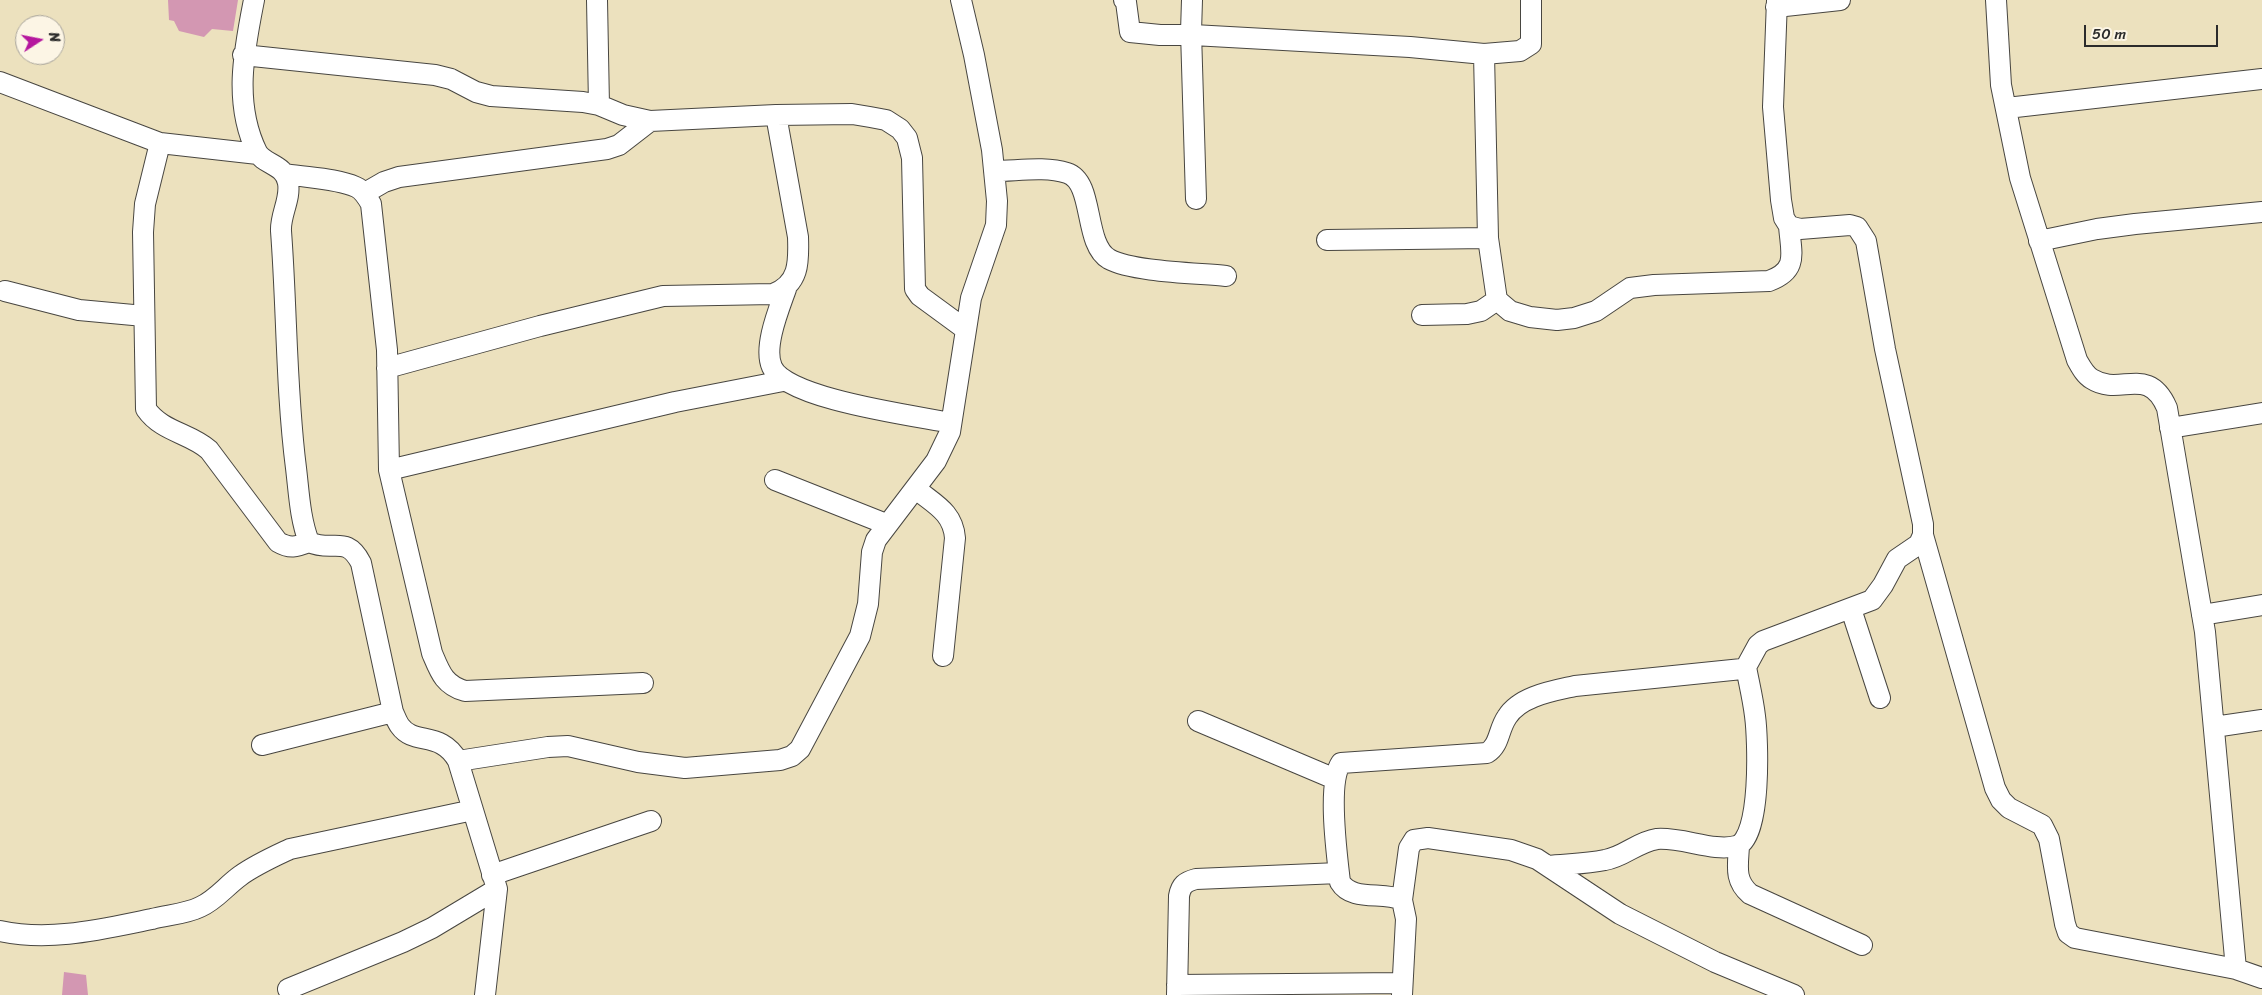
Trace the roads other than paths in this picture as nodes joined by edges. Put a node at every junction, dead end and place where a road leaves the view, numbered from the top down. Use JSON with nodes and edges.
{"nodes":[{"id":1,"x":254,"y":0,"type":"edge"},
{"id":2,"x":597,"y":0,"type":"edge"},
{"id":3,"x":960,"y":0,"type":"edge"},
{"id":4,"x":1124,"y":0,"type":"edge"},
{"id":5,"x":1192,"y":0,"type":"edge"},
{"id":6,"x":1531,"y":0,"type":"edge"},
{"id":7,"x":1840,"y":0,"type":"edge"},
{"id":8,"x":1996,"y":0,"type":"edge"},
{"id":9,"x":1776,"y":4,"type":"edge"},
{"id":10,"x":1193,"y":35,"type":"junction"},
{"id":11,"x":1484,"y":54,"type":"junction"},
{"id":12,"x":243,"y":55,"type":"junction"},
{"id":13,"x":2262,"y":79,"type":"edge"},
{"id":14,"x":0,"y":82,"type":"edge"},
{"id":15,"x":599,"y":105,"type":"junction"},
{"id":16,"x":2007,"y":108,"type":"junction"},
{"id":17,"x":776,"y":115,"type":"junction"},
{"id":18,"x":650,"y":121,"type":"junction"},
{"id":19,"x":160,"y":143,"type":"junction"},
{"id":20,"x":258,"y":154,"type":"junction"},
{"id":21,"x":994,"y":171,"type":"junction"},
{"id":22,"x":286,"y":174,"type":"junction"},
{"id":23,"x":365,"y":193,"type":"junction"},
{"id":24,"x":1196,"y":199,"type":"dead end"},
{"id":25,"x":2262,"y":212,"type":"edge"},
{"id":26,"x":1789,"y":226,"type":"junction"},
{"id":27,"x":1488,"y":238,"type":"junction"},
{"id":28,"x":1327,"y":240,"type":"dead end"},
{"id":29,"x":2039,"y":241,"type":"junction"},
{"id":30,"x":1226,"y":276,"type":"dead end"},
{"id":31,"x":786,"y":289,"type":"junction"},
{"id":32,"x":5,"y":291,"type":"dead end"},
{"id":33,"x":1498,"y":300,"type":"junction"},
{"id":34,"x":1422,"y":315,"type":"dead end"},
{"id":35,"x":144,"y":316,"type":"junction"},
{"id":36,"x":965,"y":329,"type":"junction"},
{"id":37,"x":388,"y":368,"type":"junction"},
{"id":38,"x":784,"y":381,"type":"junction"},
{"id":39,"x":2262,"y":413,"type":"edge"},
{"id":40,"x":951,"y":423,"type":"junction"},
{"id":41,"x":2170,"y":428,"type":"junction"},
{"id":42,"x":389,"y":470,"type":"junction"},
{"id":43,"x":775,"y":480,"type":"dead end"},
{"id":44,"x":916,"y":489,"type":"junction"},
{"id":45,"x":886,"y":524,"type":"junction"},
{"id":46,"x":1923,"y":535,"type":"junction"},
{"id":47,"x":309,"y":542,"type":"junction"},
{"id":48,"x":2262,"y":605,"type":"edge"},
{"id":49,"x":1850,"y":609,"type":"junction"},
{"id":50,"x":2202,"y":615,"type":"junction"},
{"id":51,"x":943,"y":656,"type":"dead end"},
{"id":52,"x":1751,"y":657,"type":"junction"},
{"id":53,"x":643,"y":683,"type":"dead end"},
{"id":54,"x":1880,"y":698,"type":"dead end"},
{"id":55,"x":393,"y":712,"type":"junction"},
{"id":56,"x":2262,"y":720,"type":"edge"},
{"id":57,"x":1198,"y":721,"type":"dead end"},
{"id":58,"x":2214,"y":727,"type":"junction"},
{"id":59,"x":262,"y":745,"type":"dead end"},
{"id":60,"x":458,"y":761,"type":"junction"},
{"id":61,"x":1335,"y":779,"type":"junction"},
{"id":62,"x":473,"y":810,"type":"junction"},
{"id":63,"x":651,"y":821,"type":"dead end"},
{"id":64,"x":1739,"y":846,"type":"junction"},
{"id":65,"x":1548,"y":866,"type":"junction"},
{"id":66,"x":1339,"y":873,"type":"junction"},
{"id":67,"x":495,"y":882,"type":"junction"},
{"id":68,"x":1402,"y":900,"type":"junction"},
{"id":69,"x":0,"y":931,"type":"edge"},
{"id":70,"x":1862,"y":945,"type":"dead end"},
{"id":71,"x":2236,"y":969,"type":"junction"},
{"id":72,"x":2262,"y":978,"type":"edge"},
{"id":73,"x":288,"y":989,"type":"dead end"},
{"id":74,"x":1402,"y":989,"type":"edge"},
{"id":75,"x":1177,"y":990,"type":"edge"},
{"id":76,"x":485,"y":995,"type":"edge"},
{"id":77,"x":1794,"y":995,"type":"edge"}],
"edges":[{"from":1,"to":12,"type":"street"},
{"from":2,"to":15,"type":"street"},
{"from":3,"to":21,"type":"street"},
{"from":4,"to":10,"type":"street"},
{"from":5,"to":10,"type":"street"},
{"from":6,"to":11,"type":"street"},
{"from":7,"to":9,"type":"street"},
{"from":8,"to":16,"type":"street"},
{"from":9,"to":26,"type":"street"},
{"from":10,"to":11,"type":"street"},
{"from":10,"to":24,"type":"street"},
{"from":11,"to":27,"type":"street"},
{"from":12,"to":15,"type":"street"},
{"from":12,"to":20,"type":"street"},
{"from":13,"to":16,"type":"street"},
{"from":14,"to":19,"type":"street"},
{"from":15,"to":18,"type":"street"},
{"from":16,"to":29,"type":"street"},
{"from":17,"to":18,"type":"street"},
{"from":17,"to":31,"type":"street"},
{"from":17,"to":36,"type":"street"},
{"from":18,"to":23,"type":"street"},
{"from":19,"to":20,"type":"street"},
{"from":19,"to":35,"type":"street"},
{"from":20,"to":22,"type":"street"},
{"from":21,"to":30,"type":"street"},
{"from":21,"to":36,"type":"street"},
{"from":22,"to":23,"type":"street"},
{"from":22,"to":47,"type":"street"},
{"from":23,"to":37,"type":"street"},
{"from":25,"to":29,"type":"street"},
{"from":26,"to":33,"type":"street"},
{"from":26,"to":46,"type":"street"},
{"from":27,"to":28,"type":"street"},
{"from":27,"to":33,"type":"street"},
{"from":29,"to":41,"type":"street"},
{"from":31,"to":37,"type":"street"},
{"from":31,"to":38,"type":"street"},
{"from":32,"to":35,"type":"street"},
{"from":33,"to":34,"type":"street"},
{"from":35,"to":47,"type":"street"},
{"from":36,"to":40,"type":"street"},
{"from":37,"to":42,"type":"street"},
{"from":38,"to":40,"type":"street"},
{"from":38,"to":42,"type":"street"},
{"from":39,"to":41,"type":"street"},
{"from":40,"to":44,"type":"street"},
{"from":41,"to":50,"type":"street"},
{"from":42,"to":53,"type":"street"},
{"from":43,"to":45,"type":"street"},
{"from":44,"to":45,"type":"street"},
{"from":44,"to":51,"type":"street"},
{"from":45,"to":60,"type":"street"},
{"from":46,"to":49,"type":"street"},
{"from":46,"to":71,"type":"street"},
{"from":47,"to":55,"type":"street"},
{"from":48,"to":50,"type":"street"},
{"from":49,"to":52,"type":"street"},
{"from":49,"to":54,"type":"street"},
{"from":50,"to":58,"type":"street"},
{"from":52,"to":61,"type":"street"},
{"from":52,"to":64,"type":"street"},
{"from":55,"to":59,"type":"street"},
{"from":55,"to":60,"type":"street"},
{"from":56,"to":58,"type":"street"},
{"from":57,"to":61,"type":"street"},
{"from":58,"to":71,"type":"street"},
{"from":60,"to":62,"type":"street"},
{"from":61,"to":66,"type":"street"},
{"from":62,"to":67,"type":"street"},
{"from":62,"to":69,"type":"street"},
{"from":63,"to":67,"type":"street"},
{"from":64,"to":65,"type":"street"},
{"from":64,"to":70,"type":"street"},
{"from":65,"to":68,"type":"street"},
{"from":65,"to":77,"type":"street"},
{"from":66,"to":68,"type":"street"},
{"from":66,"to":75,"type":"street"},
{"from":67,"to":73,"type":"street"},
{"from":67,"to":76,"type":"street"},
{"from":68,"to":74,"type":"street"},
{"from":71,"to":72,"type":"street"},
{"from":74,"to":75,"type":"street"}]}
